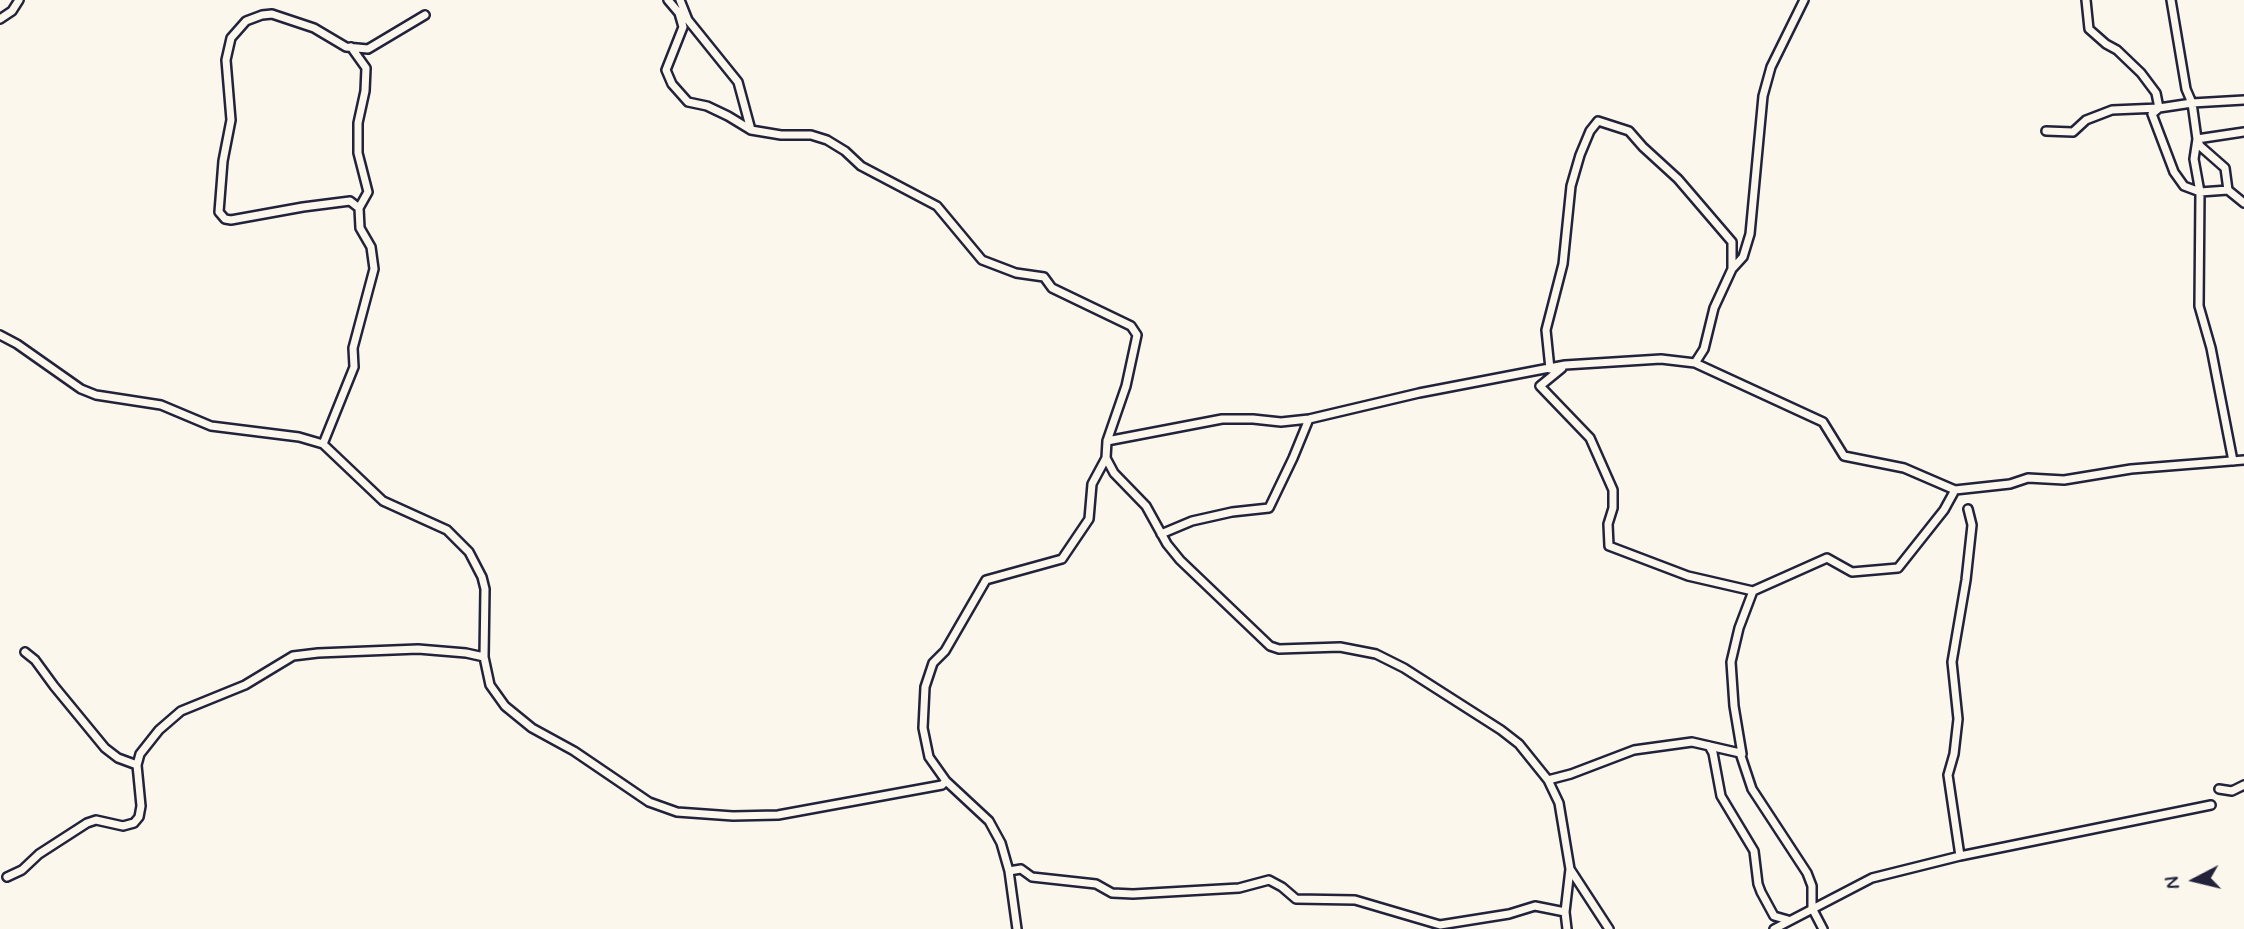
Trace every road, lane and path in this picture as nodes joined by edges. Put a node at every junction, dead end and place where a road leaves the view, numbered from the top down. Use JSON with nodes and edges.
{"nodes":[{"id":1,"x":19,"y":0,"type":"edge"},
{"id":2,"x":668,"y":0,"type":"edge"},
{"id":3,"x":680,"y":0,"type":"edge"},
{"id":4,"x":1804,"y":0,"type":"edge"},
{"id":5,"x":2086,"y":0,"type":"edge"},
{"id":6,"x":2171,"y":0,"type":"edge"},
{"id":7,"x":425,"y":16,"type":"dead end"},
{"id":8,"x":0,"y":19,"type":"edge"},
{"id":9,"x":351,"y":47,"type":"junction"},
{"id":10,"x":2244,"y":100,"type":"edge"},
{"id":11,"x":2192,"y":103,"type":"junction"},
{"id":12,"x":2159,"y":108,"type":"junction"},
{"id":13,"x":751,"y":130,"type":"junction"},
{"id":14,"x":2046,"y":131,"type":"dead end"},
{"id":15,"x":2244,"y":132,"type":"edge"},
{"id":16,"x":2197,"y":139,"type":"junction"},
{"id":17,"x":2228,"y":190,"type":"junction"},
{"id":18,"x":2200,"y":192,"type":"junction"},
{"id":19,"x":2244,"y":203,"type":"edge"},
{"id":20,"x":359,"y":208,"type":"junction"},
{"id":21,"x":1732,"y":269,"type":"junction"},
{"id":22,"x":0,"y":335,"type":"edge"},
{"id":23,"x":1695,"y":363,"type":"junction"},
{"id":24,"x":1565,"y":365,"type":"junction"},
{"id":25,"x":1550,"y":369,"type":"junction"},
{"id":26,"x":1309,"y":419,"type":"junction"},
{"id":27,"x":1107,"y":441,"type":"junction"},
{"id":28,"x":323,"y":444,"type":"junction"},
{"id":29,"x":1106,"y":458,"type":"junction"},
{"id":30,"x":2244,"y":460,"type":"edge"},
{"id":31,"x":2233,"y":461,"type":"junction"},
{"id":32,"x":1955,"y":491,"type":"junction"},
{"id":33,"x":1968,"y":509,"type":"dead end"},
{"id":34,"x":1161,"y":534,"type":"junction"},
{"id":35,"x":1753,"y":591,"type":"junction"},
{"id":36,"x":25,"y":652,"type":"dead end"},
{"id":37,"x":484,"y":657,"type":"junction"},
{"id":38,"x":1709,"y":746,"type":"junction"},
{"id":39,"x":1742,"y":755,"type":"junction"},
{"id":40,"x":137,"y":765,"type":"junction"},
{"id":41,"x":1548,"y":780,"type":"junction"},
{"id":42,"x":946,"y":781,"type":"junction"},
{"id":43,"x":2244,"y":785,"type":"edge"},
{"id":44,"x":2219,"y":789,"type":"dead end"},
{"id":45,"x":2211,"y":805,"type":"dead end"},
{"id":46,"x":1960,"y":856,"type":"junction"},
{"id":47,"x":1570,"y":869,"type":"junction"},
{"id":48,"x":1009,"y":871,"type":"junction"},
{"id":49,"x":7,"y":877,"type":"dead end"},
{"id":50,"x":1812,"y":908,"type":"junction"},
{"id":51,"x":1565,"y":912,"type":"junction"},
{"id":52,"x":1788,"y":920,"type":"junction"},
{"id":53,"x":1017,"y":929,"type":"edge"},
{"id":54,"x":1567,"y":929,"type":"edge"},
{"id":55,"x":1609,"y":929,"type":"edge"},
{"id":56,"x":1774,"y":929,"type":"edge"},
{"id":57,"x":1823,"y":929,"type":"edge"}],
"edges":[{"from":1,"to":8,"type":"street"},
{"from":2,"to":13,"type":"street"},
{"from":3,"to":13,"type":"street"},
{"from":4,"to":21,"type":"street"},
{"from":5,"to":12,"type":"street"},
{"from":6,"to":11,"type":"street"},
{"from":7,"to":9,"type":"street"},
{"from":9,"to":20,"type":"street"},
{"from":9,"to":20,"type":"street"},
{"from":10,"to":11,"type":"street"},
{"from":11,"to":12,"type":"street"},
{"from":11,"to":16,"type":"street"},
{"from":12,"to":14,"type":"street"},
{"from":12,"to":18,"type":"street"},
{"from":13,"to":27,"type":"street"},
{"from":15,"to":16,"type":"street"},
{"from":16,"to":17,"type":"street"},
{"from":16,"to":18,"type":"street"},
{"from":17,"to":18,"type":"street"},
{"from":17,"to":19,"type":"street"},
{"from":18,"to":31,"type":"street"},
{"from":20,"to":28,"type":"street"},
{"from":21,"to":23,"type":"street"},
{"from":21,"to":25,"type":"street"},
{"from":22,"to":28,"type":"street"},
{"from":23,"to":24,"type":"street"},
{"from":23,"to":32,"type":"street"},
{"from":24,"to":25,"type":"street"},
{"from":24,"to":35,"type":"street"},
{"from":25,"to":26,"type":"street"},
{"from":26,"to":27,"type":"street"},
{"from":26,"to":34,"type":"street"},
{"from":27,"to":29,"type":"street"},
{"from":28,"to":37,"type":"street"},
{"from":29,"to":34,"type":"street"},
{"from":29,"to":42,"type":"street"},
{"from":30,"to":31,"type":"street"},
{"from":31,"to":32,"type":"street"},
{"from":32,"to":35,"type":"street"},
{"from":33,"to":46,"type":"street"},
{"from":34,"to":41,"type":"street"},
{"from":35,"to":39,"type":"street"},
{"from":36,"to":40,"type":"street"},
{"from":37,"to":40,"type":"street"},
{"from":37,"to":42,"type":"street"},
{"from":38,"to":39,"type":"street"},
{"from":38,"to":41,"type":"street"},
{"from":38,"to":52,"type":"street"},
{"from":39,"to":50,"type":"street"},
{"from":40,"to":49,"type":"street"},
{"from":41,"to":47,"type":"street"},
{"from":42,"to":48,"type":"street"},
{"from":43,"to":44,"type":"street"},
{"from":45,"to":46,"type":"street"},
{"from":46,"to":50,"type":"street"},
{"from":47,"to":51,"type":"street"},
{"from":47,"to":55,"type":"street"},
{"from":48,"to":51,"type":"street"},
{"from":48,"to":53,"type":"street"},
{"from":50,"to":52,"type":"street"},
{"from":50,"to":57,"type":"street"},
{"from":51,"to":54,"type":"street"},
{"from":52,"to":56,"type":"street"}]}
